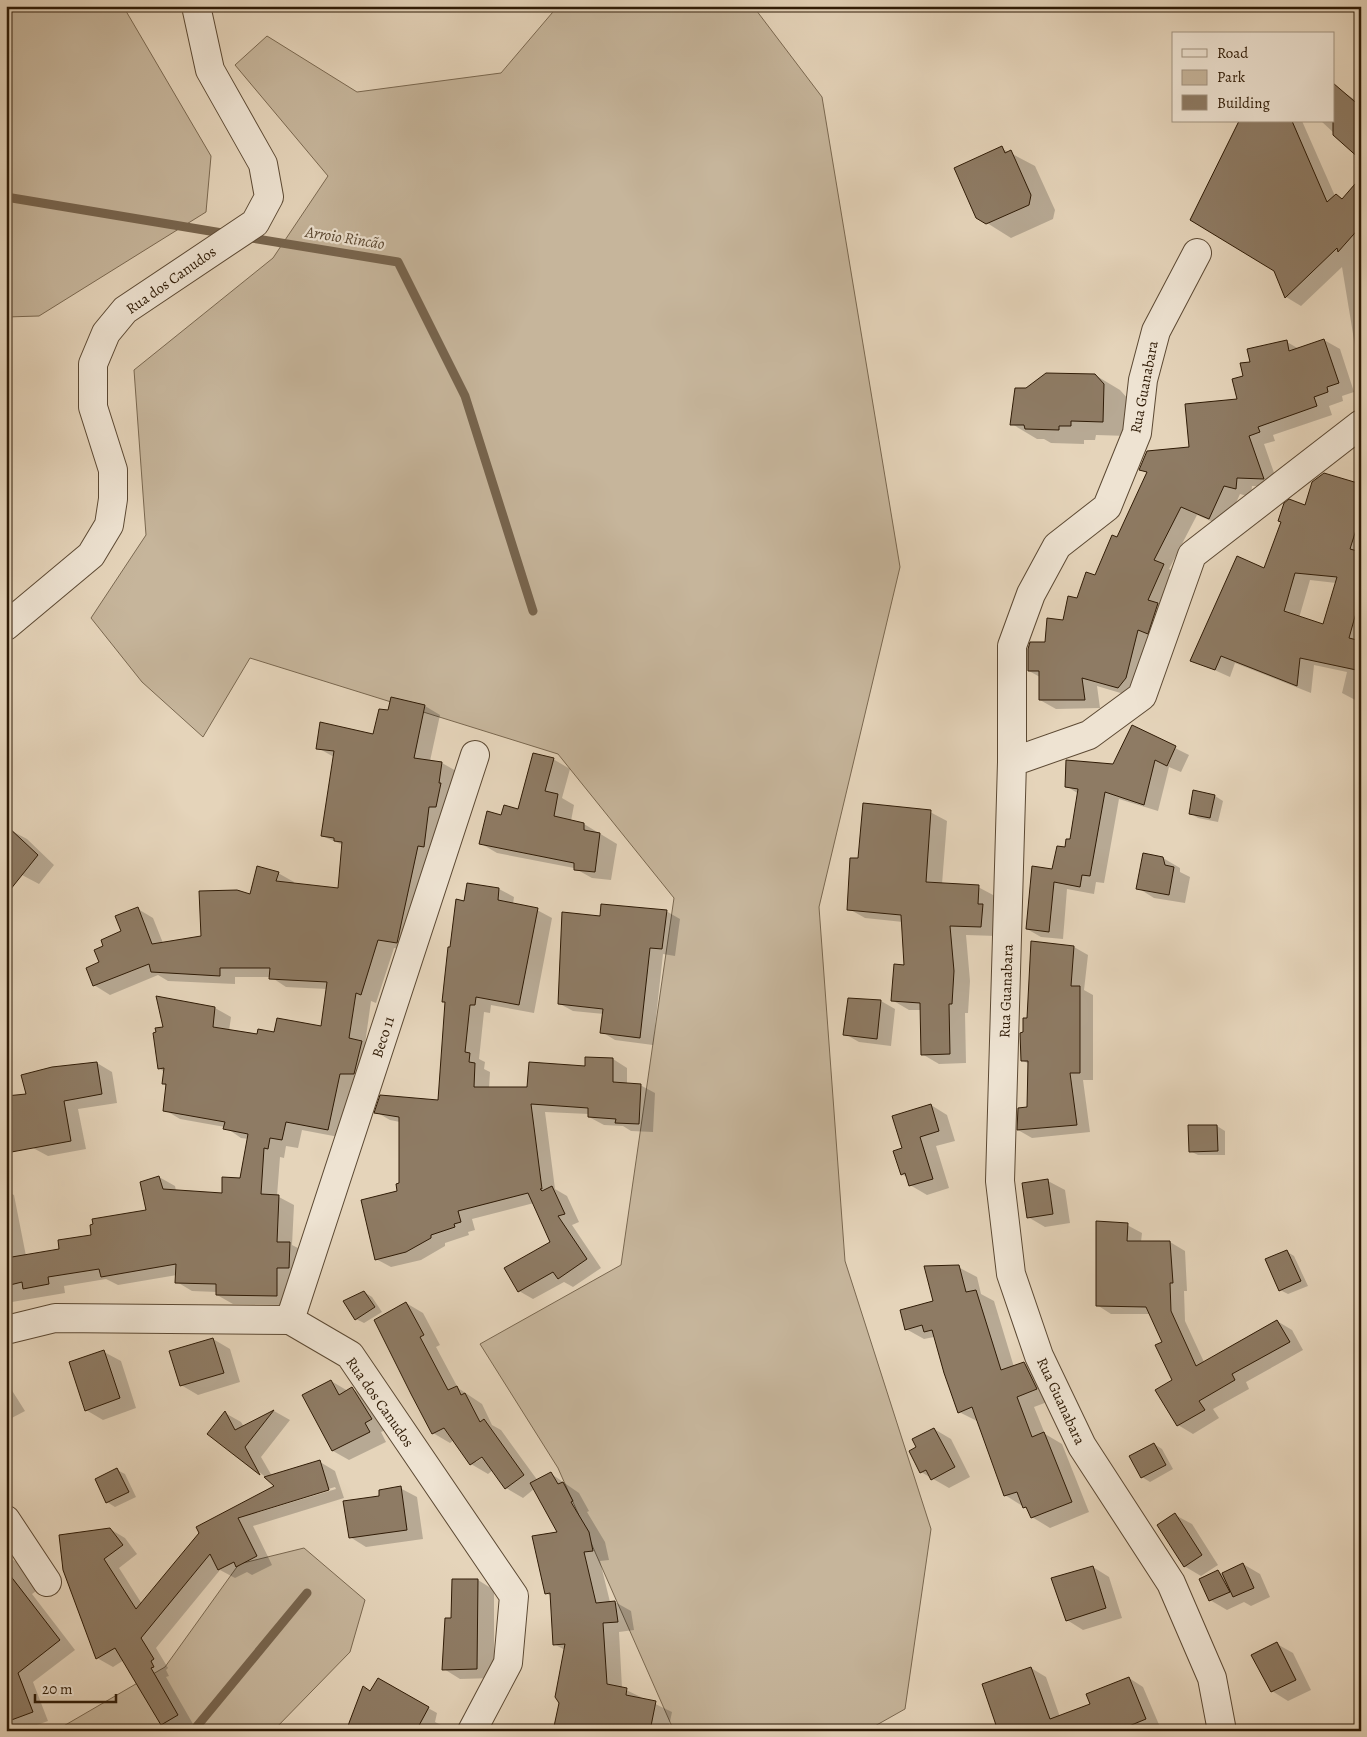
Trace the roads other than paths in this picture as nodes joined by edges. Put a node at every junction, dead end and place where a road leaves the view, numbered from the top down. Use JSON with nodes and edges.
{"nodes":[{"id":1,"x":196,"y":6,"type":"edge"},
{"id":2,"x":1197,"y":253,"type":"dead end"},
{"id":3,"x":1361,"y":424,"type":"edge"},
{"id":4,"x":6,"y":626,"type":"edge"},
{"id":5,"x":475,"y":755,"type":"dead end"},
{"id":6,"x":1012,"y":762,"type":"junction"},
{"id":7,"x":290,"y":1320,"type":"junction"},
{"id":8,"x":6,"y":1330,"type":"edge"},
{"id":9,"x":6,"y":1520,"type":"edge"},
{"id":10,"x":47,"y":1582,"type":"dead end"},
{"id":11,"x":472,"y":1731,"type":"edge"},
{"id":12,"x":1222,"y":1731,"type":"edge"}],
"edges":[{"from":1,"to":4,"type":"street","name":"Rua dos Canudos"},
{"from":2,"to":6,"type":"street","name":"Rua Guanabara"},
{"from":3,"to":6,"type":"street"},
{"from":5,"to":7,"type":"street","name":"Beco 11"},
{"from":6,"to":12,"type":"street","name":"Rua Guanabara"},
{"from":7,"to":8,"type":"street","name":"Rua dos Canudos"},
{"from":7,"to":11,"type":"street","name":"Rua dos Canudos"},
{"from":9,"to":10,"type":"street"}]}
